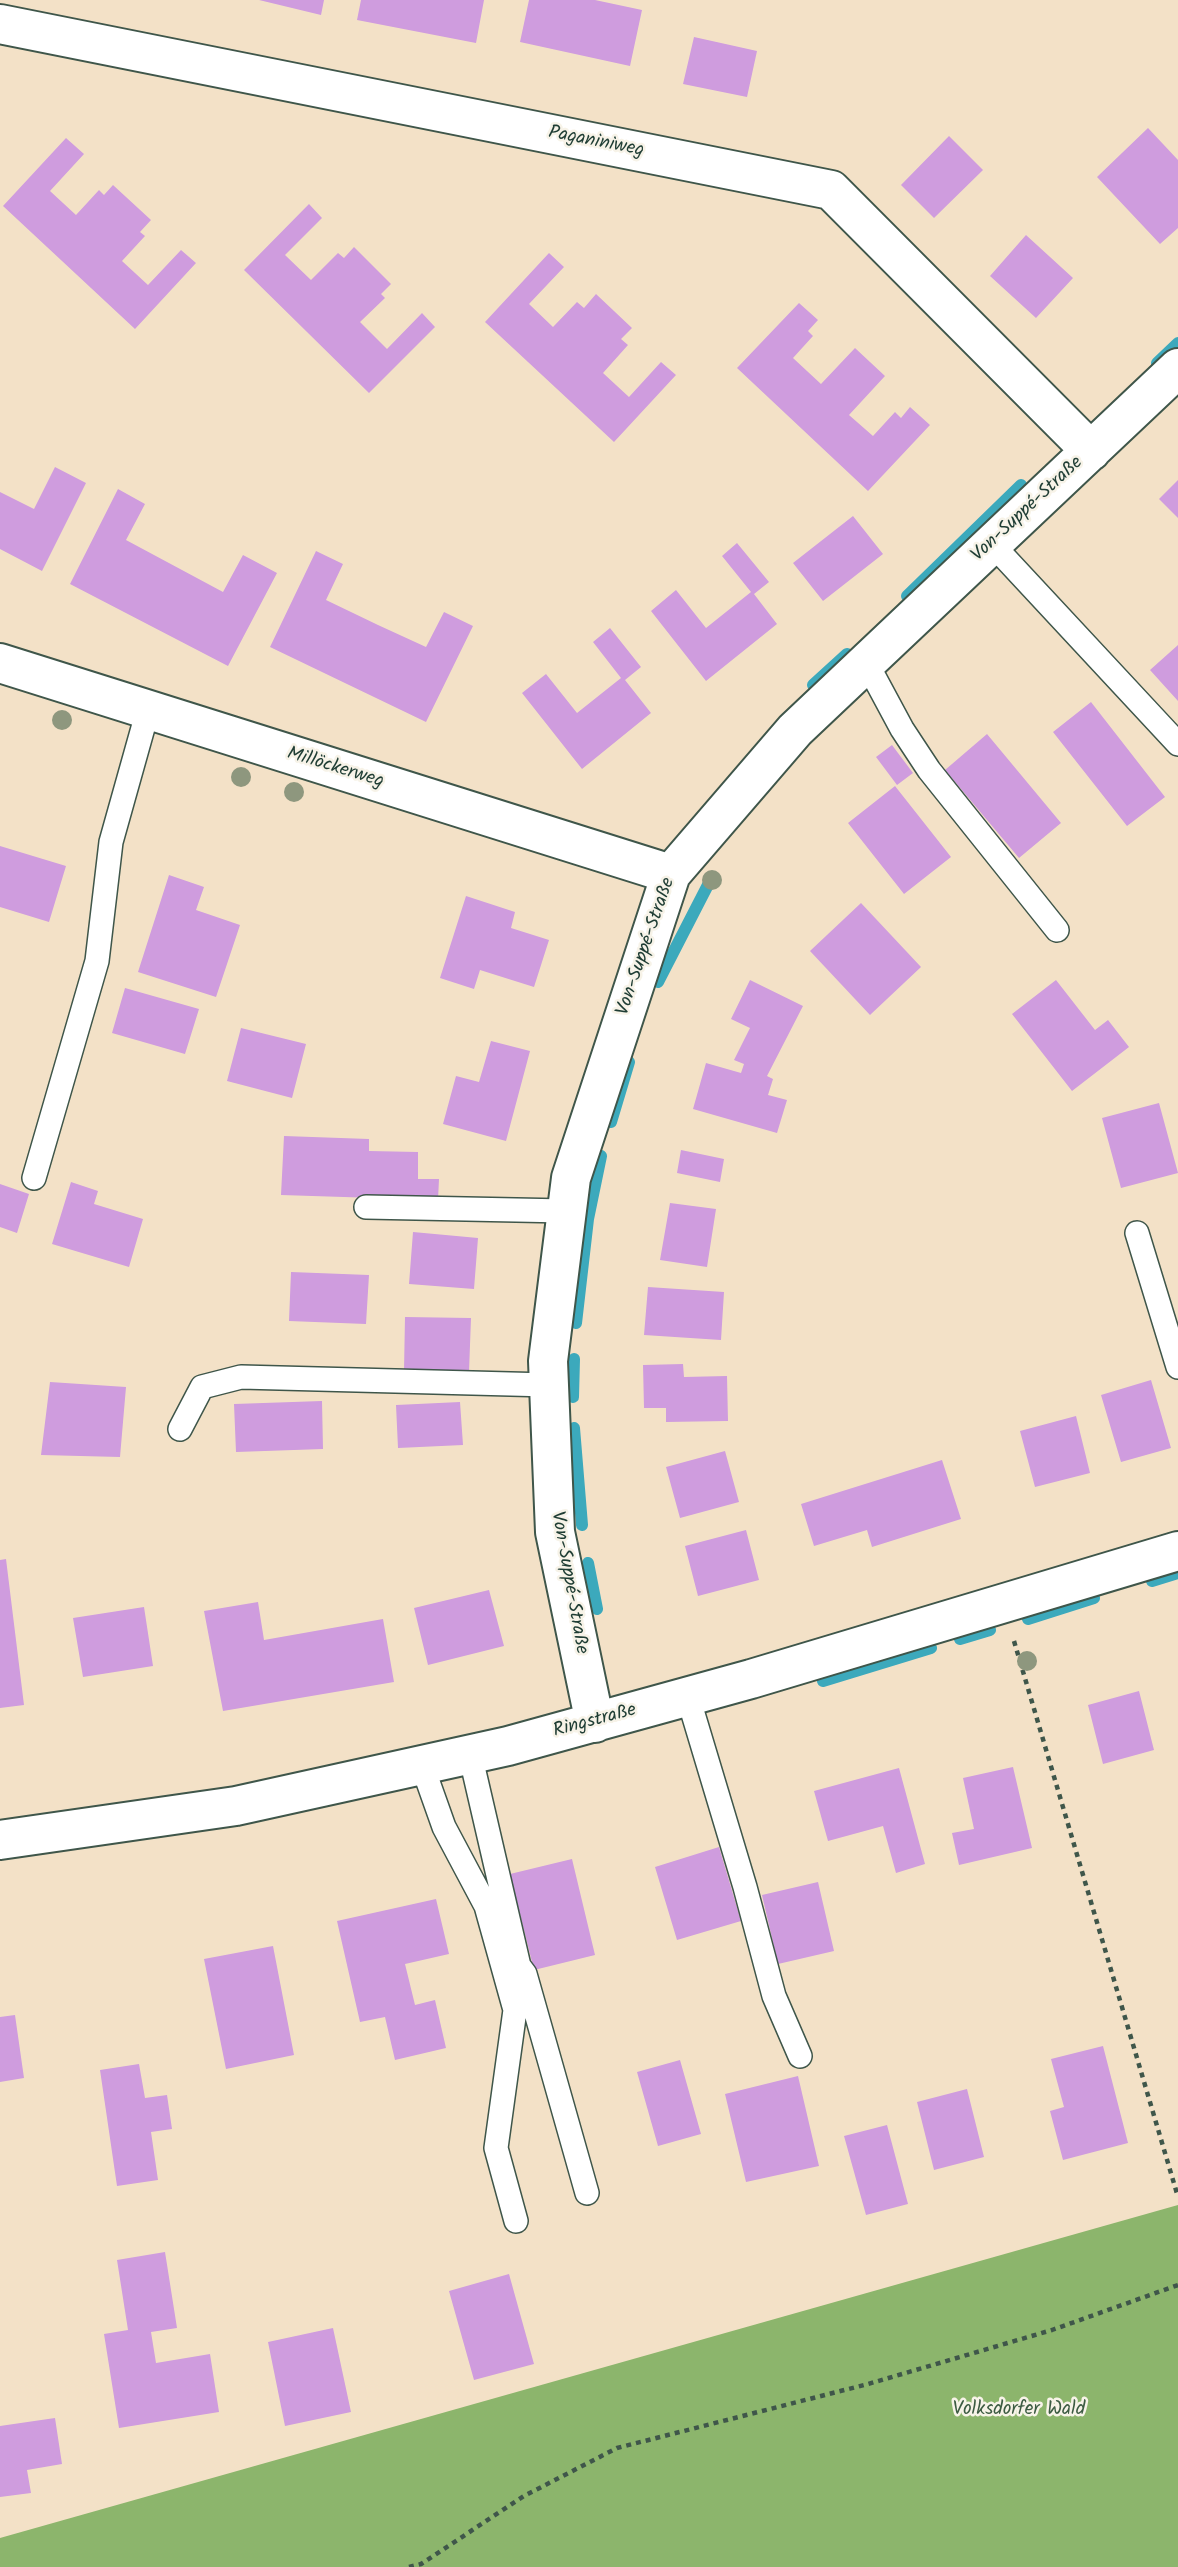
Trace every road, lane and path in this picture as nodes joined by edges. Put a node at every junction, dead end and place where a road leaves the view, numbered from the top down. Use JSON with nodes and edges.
{"nodes":[{"id":1,"x":0,"y":24,"type":"edge"},
{"id":2,"x":1178,"y":368,"type":"edge"},
{"id":3,"x":1091,"y":451,"type":"junction"},
{"id":4,"x":992,"y":544,"type":"junction"},
{"id":5,"x":866,"y":662,"type":"junction"},
{"id":6,"x":0,"y":663,"type":"edge"},
{"id":7,"x":148,"y":710,"type":"junction"},
{"id":8,"x":1178,"y":744,"type":"edge"},
{"id":9,"x":671,"y":874,"type":"junction"},
{"id":10,"x":1057,"y":930,"type":"dead end"},
{"id":11,"x":34,"y":1178,"type":"dead end"},
{"id":12,"x":366,"y":1207,"type":"dead end"},
{"id":13,"x":566,"y":1211,"type":"junction"},
{"id":14,"x":1137,"y":1233,"type":"dead end"},
{"id":15,"x":1178,"y":1367,"type":"edge"},
{"id":16,"x":549,"y":1385,"type":"junction"},
{"id":17,"x":180,"y":1429,"type":"dead end"},
{"id":18,"x":1178,"y":1551,"type":"edge"},
{"id":19,"x":1004,"y":1604,"type":"junction"},
{"id":20,"x":688,"y":1697,"type":"junction"},
{"id":21,"x":595,"y":1723,"type":"junction"},
{"id":22,"x":470,"y":1754,"type":"junction"},
{"id":23,"x":422,"y":1765,"type":"junction"},
{"id":24,"x":0,"y":1840,"type":"edge"},
{"id":25,"x":800,"y":2056,"type":"dead end"},
{"id":26,"x":587,"y":2193,"type":"dead end"},
{"id":27,"x":1178,"y":2197,"type":"edge"},
{"id":28,"x":516,"y":2221,"type":"dead end"},
{"id":29,"x":1178,"y":2285,"type":"edge"},
{"id":30,"x":409,"y":2567,"type":"edge"}],
"edges":[{"from":1,"to":3,"type":"street","name":"Paganiniweg"},
{"from":2,"to":3,"type":"street","name":"Von-Suppé-Straße"},
{"from":3,"to":4,"type":"street","name":"Von-Suppé-Straße"},
{"from":4,"to":5,"type":"street","name":"Von-Suppé-Straße"},
{"from":4,"to":8,"type":"lane"},
{"from":5,"to":9,"type":"street","name":"Von-Suppé-Straße"},
{"from":5,"to":10,"type":"lane"},
{"from":6,"to":7,"type":"street","name":"Millöckerweg"},
{"from":7,"to":9,"type":"street","name":"Millöckerweg"},
{"from":7,"to":11,"type":"lane"},
{"from":9,"to":13,"type":"street","name":"Von-Suppé-Straße"},
{"from":12,"to":13,"type":"lane"},
{"from":13,"to":16,"type":"street","name":"Von-Suppé-Straße"},
{"from":14,"to":15,"type":"lane"},
{"from":16,"to":17,"type":"lane"},
{"from":16,"to":21,"type":"street","name":"Von-Suppé-Straße"},
{"from":18,"to":19,"type":"street","name":"Ringstraße"},
{"from":19,"to":20,"type":"street","name":"Ringstraße"},
{"from":19,"to":27,"type":"path"},
{"from":20,"to":21,"type":"street","name":"Ringstraße"},
{"from":20,"to":25,"type":"lane"},
{"from":21,"to":22,"type":"street","name":"Ringstraße"},
{"from":22,"to":23,"type":"street","name":"Ringstraße"},
{"from":22,"to":26,"type":"lane"},
{"from":23,"to":24,"type":"street","name":"Ringstraße"},
{"from":23,"to":28,"type":"lane"},
{"from":29,"to":30,"type":"path"}]}
